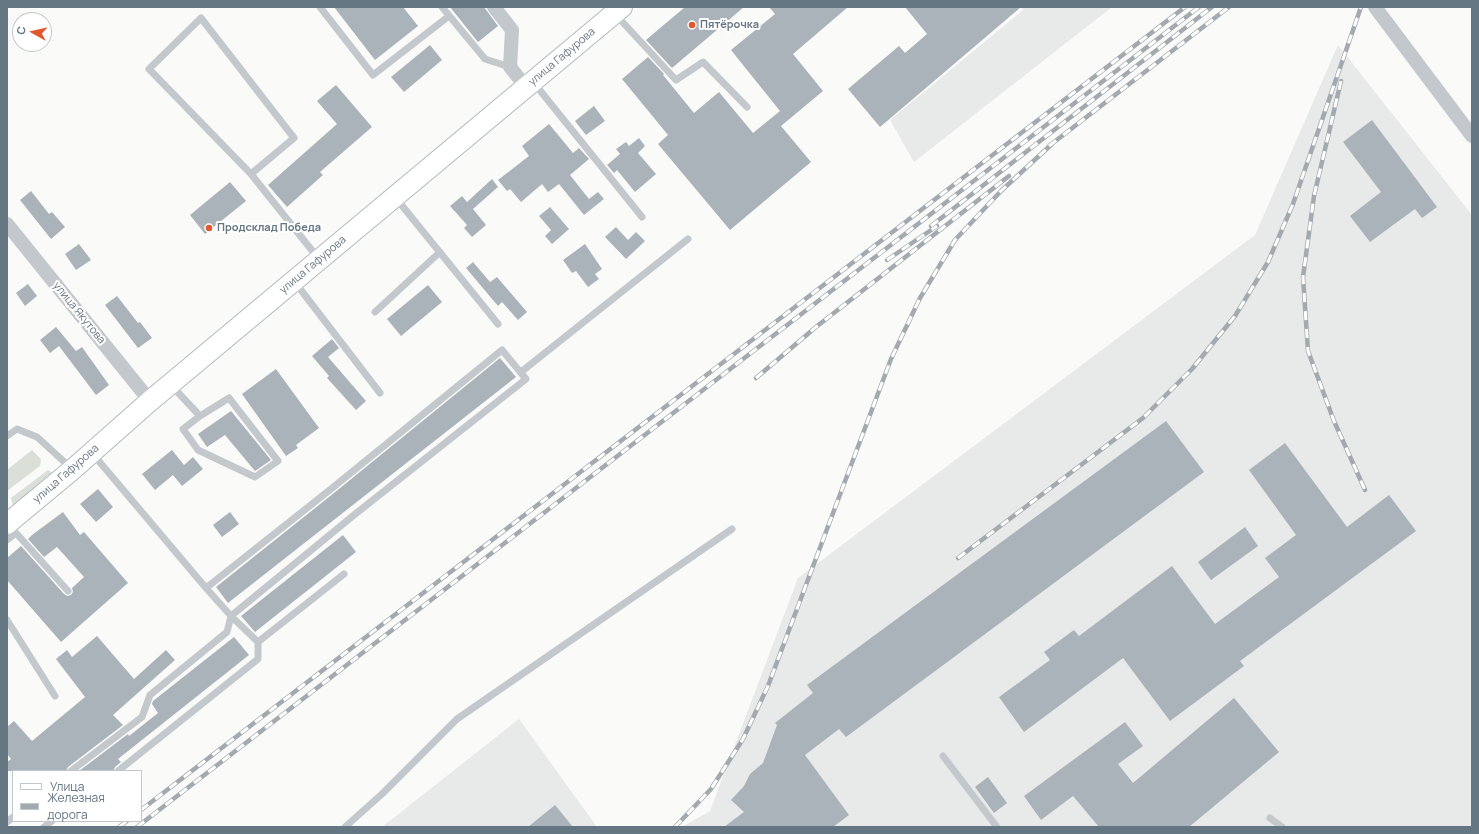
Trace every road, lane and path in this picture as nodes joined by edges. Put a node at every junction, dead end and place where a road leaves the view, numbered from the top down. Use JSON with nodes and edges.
{"nodes":[{"id":1,"x":320,"y":7,"type":"edge"},
{"id":2,"x":442,"y":7,"type":"edge"},
{"id":3,"x":494,"y":7,"type":"edge"},
{"id":4,"x":1375,"y":7,"type":"edge"},
{"id":5,"x":618,"y":10,"type":"edge"},
{"id":6,"x":449,"y":16,"type":"junction"},
{"id":7,"x":510,"y":67,"type":"junction"},
{"id":8,"x":530,"y":84,"type":"junction"},
{"id":9,"x":747,"y":107,"type":"dead end"},
{"id":10,"x":1472,"y":136,"type":"edge"},
{"id":11,"x":251,"y":174,"type":"junction"},
{"id":12,"x":395,"y":197,"type":"junction"},
{"id":13,"x":642,"y":217,"type":"dead end"},
{"id":14,"x":7,"y":224,"type":"edge"},
{"id":15,"x":688,"y":239,"type":"dead end"},
{"id":16,"x":440,"y":252,"type":"junction"},
{"id":17,"x":319,"y":260,"type":"junction"},
{"id":18,"x":294,"y":281,"type":"junction"},
{"id":19,"x":375,"y":312,"type":"dead end"},
{"id":20,"x":498,"y":324,"type":"dead end"},
{"id":21,"x":521,"y":372,"type":"junction"},
{"id":22,"x":170,"y":384,"type":"junction"},
{"id":23,"x":380,"y":393,"type":"dead end"},
{"id":24,"x":150,"y":401,"type":"junction"},
{"id":25,"x":200,"y":416,"type":"junction"},
{"id":26,"x":7,"y":436,"type":"edge"},
{"id":27,"x":92,"y":452,"type":"junction"},
{"id":28,"x":72,"y":470,"type":"junction"},
{"id":29,"x":9,"y":529,"type":"edge"},
{"id":30,"x":732,"y":529,"type":"dead end"},
{"id":31,"x":344,"y":574,"type":"dead end"},
{"id":32,"x":206,"y":588,"type":"junction"},
{"id":33,"x":68,"y":591,"type":"dead end"},
{"id":34,"x":231,"y":616,"type":"junction"},
{"id":35,"x":7,"y":620,"type":"edge"},
{"id":36,"x":258,"y":642,"type":"junction"},
{"id":37,"x":55,"y":696,"type":"dead end"},
{"id":38,"x":943,"y":756,"type":"dead end"},
{"id":39,"x":72,"y":770,"type":"edge"},
{"id":40,"x":119,"y":770,"type":"edge"},
{"id":41,"x":1270,"y":818,"type":"dead end"},
{"id":42,"x":345,"y":827,"type":"edge"},
{"id":43,"x":997,"y":827,"type":"edge"},
{"id":44,"x":1282,"y":827,"type":"edge"}],
"edges":[{"from":1,"to":6,"type":"lane"},
{"from":2,"to":6,"type":"lane"},
{"from":3,"to":7,"type":"street"},
{"from":4,"to":10,"type":"street"},
{"from":5,"to":8,"type":"main road","name":"улица Гафурова"},
{"from":5,"to":9,"type":"lane"},
{"from":6,"to":7,"type":"lane"},
{"from":7,"to":8,"type":"street"},
{"from":8,"to":12,"type":"main road","name":"улица Гафурова"},
{"from":8,"to":13,"type":"lane"},
{"from":11,"to":11,"type":"lane"},
{"from":11,"to":17,"type":"lane"},
{"from":12,"to":16,"type":"lane"},
{"from":12,"to":17,"type":"main road","name":"улица Гафурова"},
{"from":14,"to":24,"type":"street","name":"улица Якутова"},
{"from":15,"to":21,"type":"lane"},
{"from":16,"to":19,"type":"lane"},
{"from":16,"to":20,"type":"lane"},
{"from":17,"to":18,"type":"main road","name":"улица Гафурова"},
{"from":18,"to":22,"type":"main road","name":"улица Гафурова"},
{"from":18,"to":23,"type":"lane"},
{"from":21,"to":32,"type":"lane"},
{"from":21,"to":34,"type":"lane"},
{"from":22,"to":24,"type":"main road","name":"улица Гафурова"},
{"from":22,"to":25,"type":"lane"},
{"from":24,"to":27,"type":"main road","name":"улица Гафурова"},
{"from":25,"to":25,"type":"lane"},
{"from":26,"to":28,"type":"lane"},
{"from":27,"to":28,"type":"main road","name":"улица Гафурова"},
{"from":27,"to":32,"type":"lane"},
{"from":28,"to":29,"type":"main road","name":"улица Гафурова"},
{"from":29,"to":33,"type":"lane"},
{"from":30,"to":42,"type":"lane"},
{"from":31,"to":36,"type":"lane"},
{"from":32,"to":34,"type":"lane"},
{"from":34,"to":36,"type":"lane"},
{"from":34,"to":39,"type":"lane"},
{"from":35,"to":37,"type":"lane"},
{"from":36,"to":40,"type":"lane"},
{"from":38,"to":43,"type":"lane"},
{"from":41,"to":44,"type":"lane"}]}
